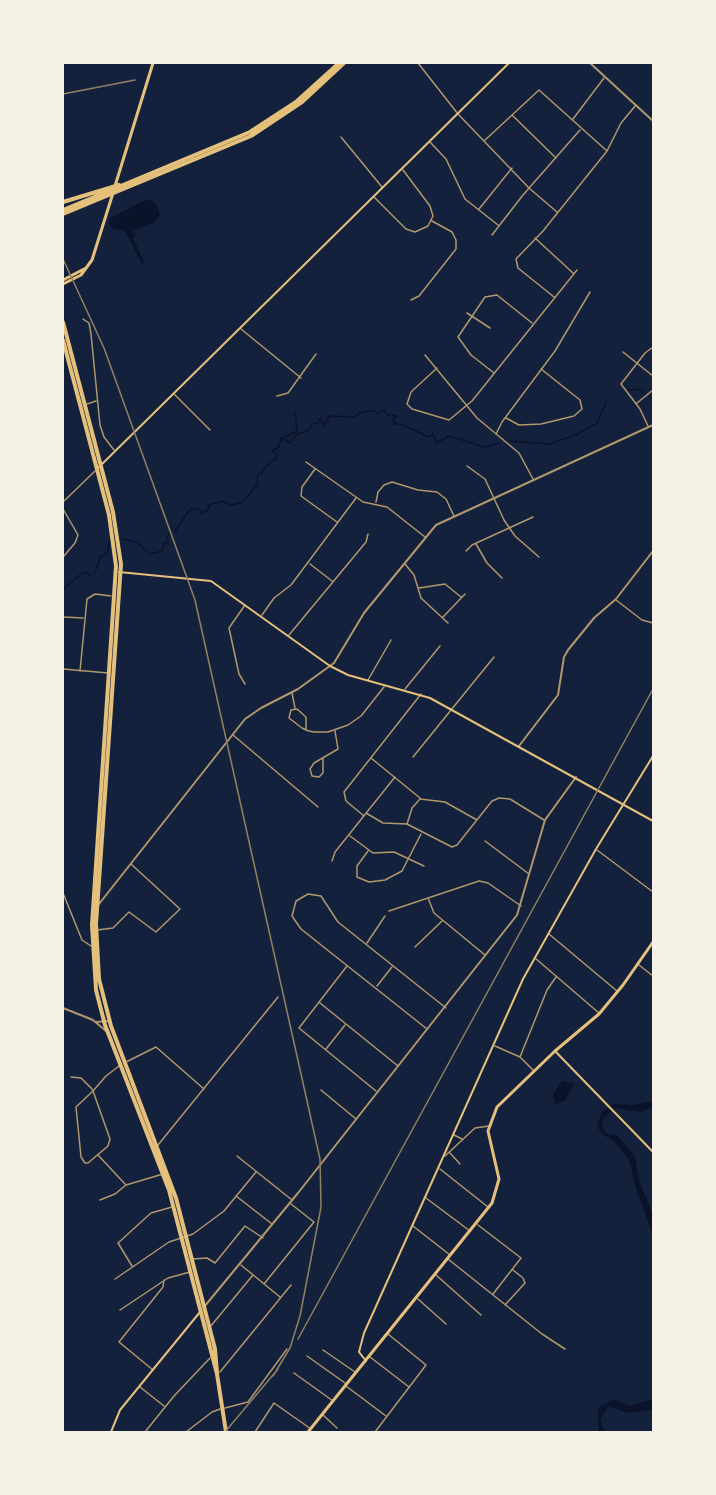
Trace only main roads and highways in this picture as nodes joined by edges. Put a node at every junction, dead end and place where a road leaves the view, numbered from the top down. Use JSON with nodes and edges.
{"nodes":[{"id":1,"x":153,"y":63,"type":"edge"},
{"id":2,"x":339,"y":63,"type":"edge"},
{"id":3,"x":344,"y":63,"type":"edge"},
{"id":4,"x":510,"y":63,"type":"edge"},
{"id":5,"x":120,"y":188,"type":"junction"},
{"id":6,"x":106,"y":193,"type":"junction"},
{"id":7,"x":63,"y":202,"type":"edge"},
{"id":8,"x":63,"y":212,"type":"edge"},
{"id":9,"x":63,"y":282,"type":"edge"},
{"id":10,"x":63,"y":322,"type":"edge"},
{"id":11,"x":63,"y":340,"type":"edge"},
{"id":12,"x":67,"y":345,"type":"edge"},
{"id":13,"x":82,"y":405,"type":"junction"},
{"id":14,"x":99,"y":467,"type":"junction"},
{"id":15,"x":119,"y":572,"type":"junction"},
{"id":16,"x":115,"y":640,"type":"junction"},
{"id":17,"x":653,"y":756,"type":"edge"},
{"id":18,"x":652,"y":761,"type":"edge"},
{"id":19,"x":623,"y":803,"type":"junction"},
{"id":20,"x":653,"y":821,"type":"edge"},
{"id":21,"x":96,"y":895,"type":"junction"},
{"id":22,"x":652,"y":944,"type":"edge"},
{"id":23,"x":94,"y":946,"type":"junction"},
{"id":24,"x":107,"y":1022,"type":"junction"},
{"id":25,"x":555,"y":1051,"type":"junction"},
{"id":26,"x":123,"y":1064,"type":"junction"},
{"id":27,"x":156,"y":1146,"type":"junction"},
{"id":28,"x":653,"y":1152,"type":"edge"},
{"id":29,"x":176,"y":1206,"type":"junction"},
{"id":30,"x":184,"y":1238,"type":"junction"},
{"id":31,"x":193,"y":1271,"type":"junction"},
{"id":32,"x":203,"y":1309,"type":"junction"},
{"id":33,"x":366,"y":1361,"type":"junction"},
{"id":34,"x":310,"y":1430,"type":"edge"},
{"id":35,"x":111,"y":1432,"type":"edge"},
{"id":36,"x":226,"y":1432,"type":"edge"}],
"edges":[{"from":1,"to":9,"type":"main road"},
{"from":2,"to":5,"type":"highway"},
{"from":3,"to":5,"type":"highway"},
{"from":4,"to":14,"type":"main road"},
{"from":5,"to":6,"type":"highway"},
{"from":5,"to":6,"type":"highway"},
{"from":6,"to":7,"type":"highway"},
{"from":6,"to":8,"type":"highway"},
{"from":10,"to":12,"type":"highway"},
{"from":11,"to":12,"type":"highway"},
{"from":12,"to":13,"type":"highway"},
{"from":12,"to":13,"type":"highway"},
{"from":13,"to":14,"type":"highway"},
{"from":14,"to":15,"type":"highway"},
{"from":15,"to":16,"type":"highway"},
{"from":15,"to":16,"type":"highway"},
{"from":15,"to":19,"type":"main road"},
{"from":16,"to":21,"type":"highway"},
{"from":17,"to":18,"type":"main road"},
{"from":18,"to":19,"type":"main road"},
{"from":19,"to":20,"type":"main road"},
{"from":19,"to":33,"type":"main road"},
{"from":21,"to":23,"type":"highway"},
{"from":21,"to":23,"type":"highway"},
{"from":22,"to":25,"type":"main road"},
{"from":23,"to":24,"type":"highway"},
{"from":24,"to":26,"type":"highway"},
{"from":24,"to":26,"type":"highway"},
{"from":25,"to":28,"type":"main road"},
{"from":25,"to":33,"type":"main road"},
{"from":26,"to":27,"type":"highway"},
{"from":27,"to":29,"type":"highway"},
{"from":27,"to":29,"type":"highway"},
{"from":29,"to":30,"type":"highway"},
{"from":30,"to":31,"type":"highway"},
{"from":30,"to":31,"type":"highway"},
{"from":31,"to":32,"type":"highway"},
{"from":32,"to":35,"type":"main road"},
{"from":32,"to":36,"type":"highway"},
{"from":33,"to":34,"type":"main road"}]}
